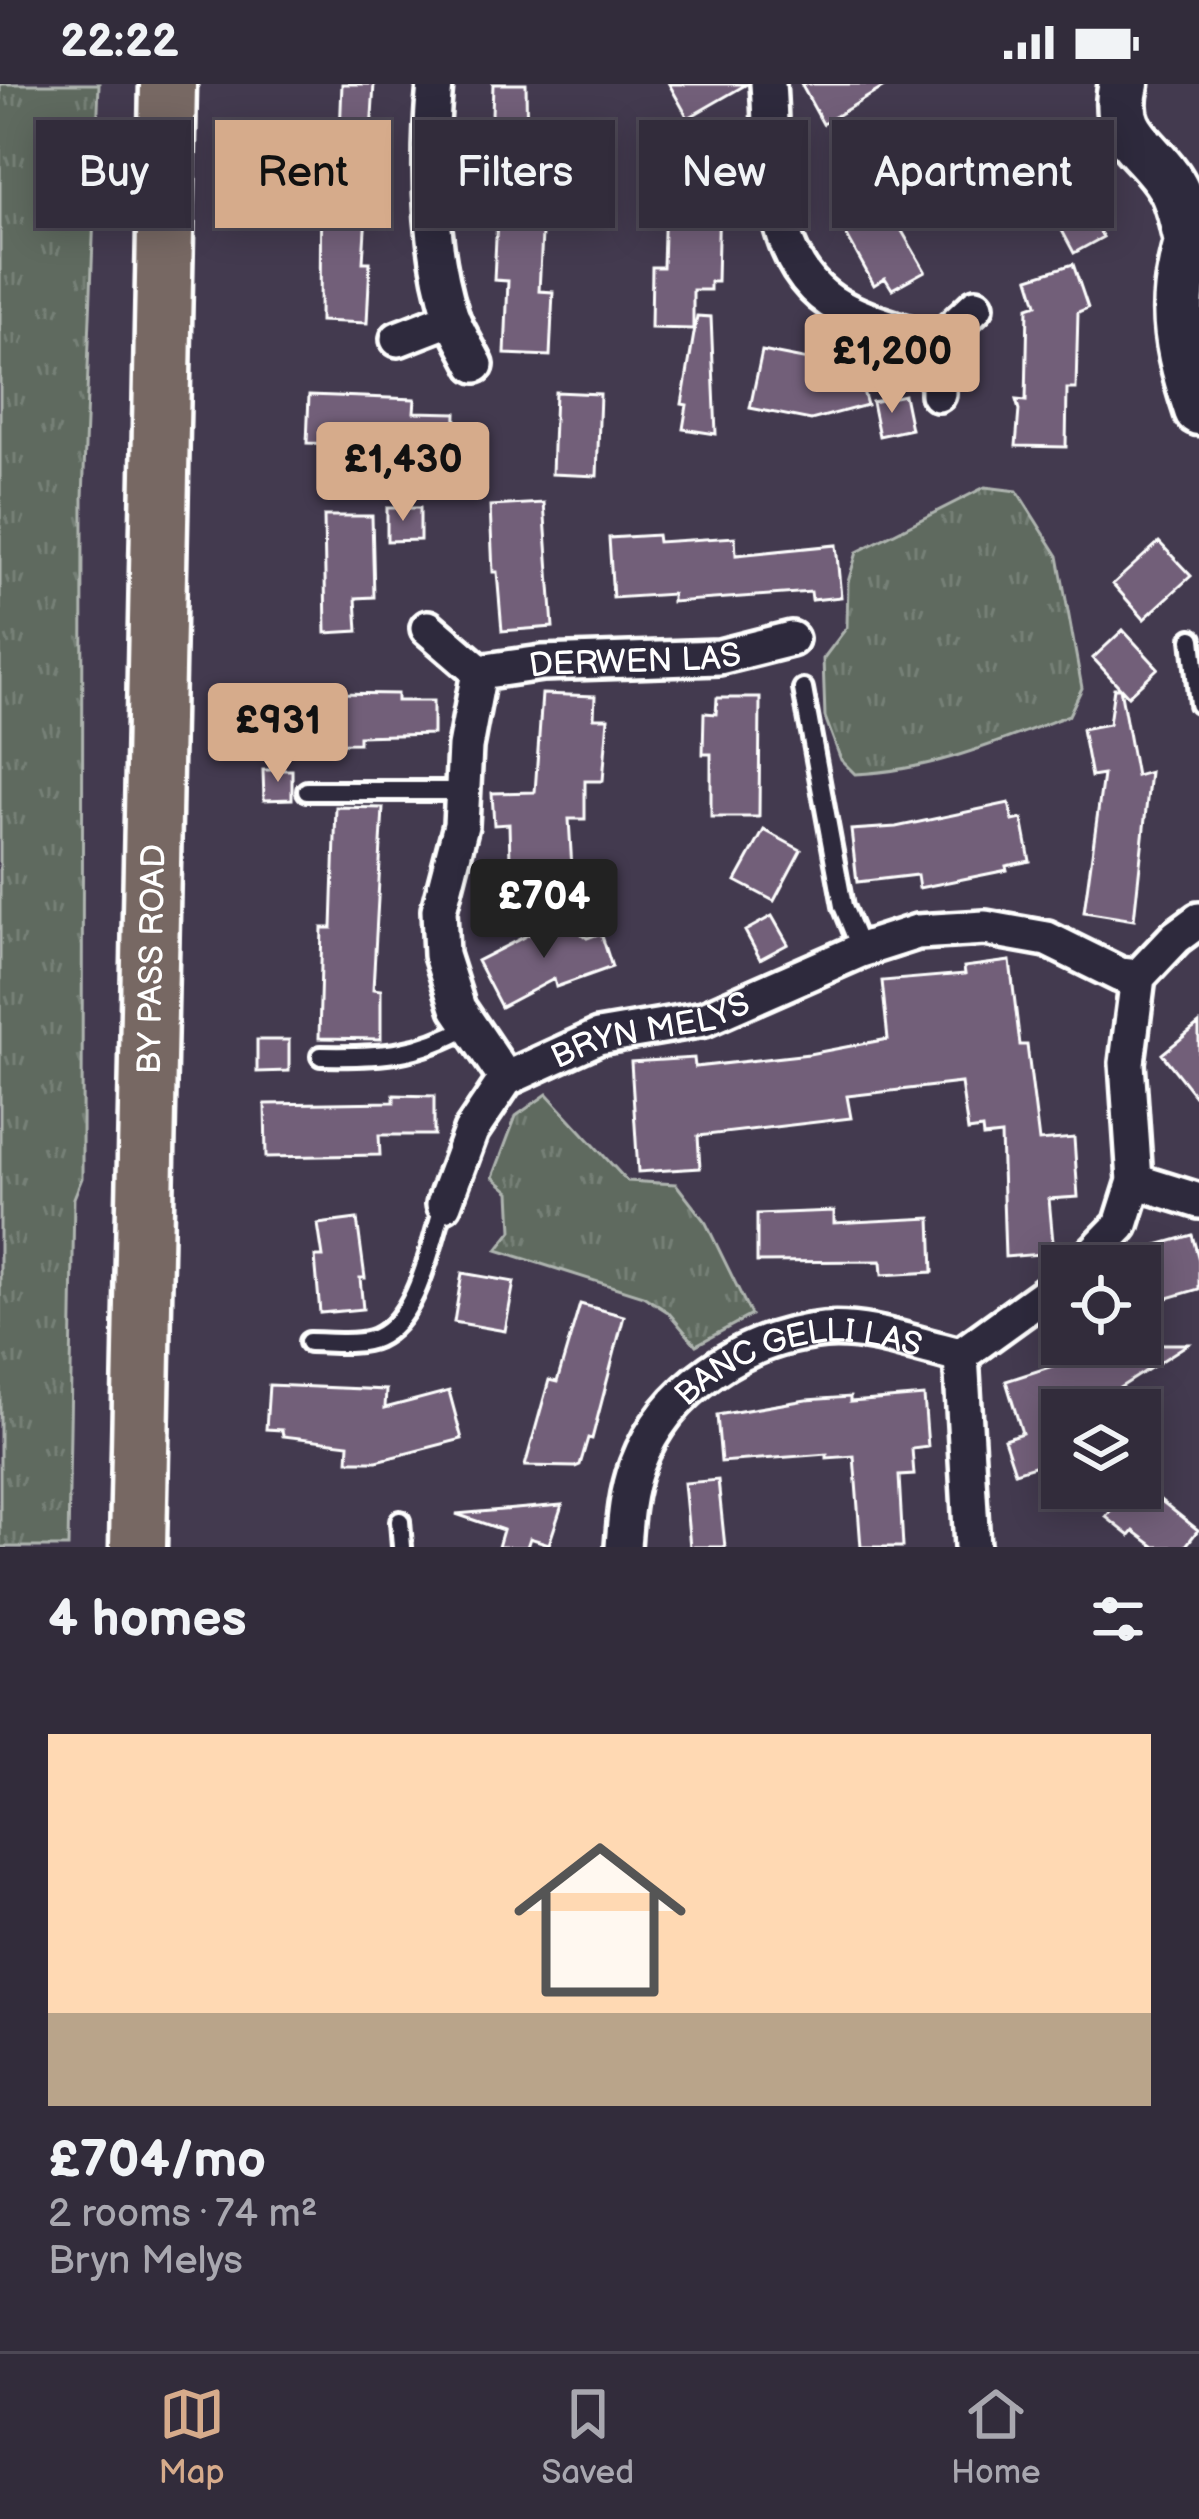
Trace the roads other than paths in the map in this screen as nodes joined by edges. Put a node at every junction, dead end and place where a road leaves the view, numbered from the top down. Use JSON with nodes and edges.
{"nodes":[{"id":1,"x":168,"y":84,"type":"edge"},
{"id":2,"x":436,"y":84,"type":"edge"},
{"id":3,"x":768,"y":84,"type":"edge"},
{"id":4,"x":1122,"y":85,"type":"edge"},
{"id":5,"x":1145,"y":154,"type":"junction"},
{"id":6,"x":1199,"y":164,"type":"edge"},
{"id":7,"x":1194,"y":226,"type":"edge"},
{"id":8,"x":976,"y":306,"type":"dead end"},
{"id":9,"x":452,"y":318,"type":"junction"},
{"id":10,"x":398,"y":339,"type":"dead end"},
{"id":11,"x":938,"y":342,"type":"junction"},
{"id":12,"x":476,"y":364,"type":"dead end"},
{"id":13,"x":938,"y":394,"type":"dead end"},
{"id":14,"x":1199,"y":410,"type":"edge"},
{"id":15,"x":428,"y":628,"type":"dead end"},
{"id":16,"x":791,"y":639,"type":"dead end"},
{"id":17,"x":1192,"y":639,"type":"dead end"},
{"id":18,"x":479,"y":672,"type":"junction"},
{"id":19,"x":802,"y":688,"type":"dead end"},
{"id":20,"x":1199,"y":704,"type":"edge"},
{"id":21,"x":307,"y":791,"type":"dead end"},
{"id":22,"x":462,"y":791,"type":"junction"},
{"id":23,"x":1199,"y":920,"type":"edge"},
{"id":24,"x":861,"y":950,"type":"junction"},
{"id":25,"x":1138,"y":977,"type":"junction"},
{"id":26,"x":470,"y":1026,"type":"junction"},
{"id":27,"x":321,"y":1056,"type":"dead end"},
{"id":28,"x":506,"y":1079,"type":"junction"},
{"id":29,"x":1135,"y":1181,"type":"junction"},
{"id":30,"x":1199,"y":1201,"type":"edge"},
{"id":31,"x":444,"y":1204,"type":"joint"},
{"id":32,"x":1101,"y":1245,"type":"edge"},
{"id":33,"x":1041,"y":1297,"type":"edge"},
{"id":34,"x":309,"y":1342,"type":"dead end"},
{"id":35,"x":961,"y":1355,"type":"junction"},
{"id":36,"x":400,"y":1521,"type":"dead end"},
{"id":37,"x":138,"y":1547,"type":"edge"},
{"id":38,"x":402,"y":1547,"type":"edge"},
{"id":39,"x":623,"y":1547,"type":"edge"},
{"id":40,"x":972,"y":1547,"type":"edge"}],
"edges":[{"from":1,"to":37,"type":"main road","name":"BY PASS ROAD"},
{"from":2,"to":9,"type":"street"},
{"from":3,"to":11,"type":"street"},
{"from":4,"to":5,"type":"street"},
{"from":5,"to":6,"type":"street"},
{"from":5,"to":7,"type":"street"},
{"from":7,"to":14,"type":"street"},
{"from":8,"to":11,"type":"street"},
{"from":9,"to":10,"type":"street"},
{"from":9,"to":12,"type":"street"},
{"from":11,"to":13,"type":"street"},
{"from":15,"to":18,"type":"street"},
{"from":16,"to":18,"type":"street","name":"DERWEN LAS"},
{"from":17,"to":20,"type":"lane"},
{"from":18,"to":22,"type":"street"},
{"from":19,"to":24,"type":"lane"},
{"from":21,"to":22,"type":"lane"},
{"from":22,"to":26,"type":"street"},
{"from":23,"to":25,"type":"street"},
{"from":24,"to":25,"type":"street","name":"BRYN MELYS"},
{"from":24,"to":28,"type":"street","name":"BRYN MELYS"},
{"from":25,"to":29,"type":"street"},
{"from":26,"to":27,"type":"lane"},
{"from":26,"to":28,"type":"street"},
{"from":28,"to":31,"type":"street"},
{"from":29,"to":30,"type":"street"},
{"from":29,"to":32,"type":"street"},
{"from":31,"to":34,"type":"lane"},
{"from":33,"to":35,"type":"street","name":"BANC GELLI LAS"},
{"from":35,"to":39,"type":"street","name":"BANC GELLI LAS"},
{"from":35,"to":40,"type":"street"},
{"from":36,"to":38,"type":"lane"}]}
